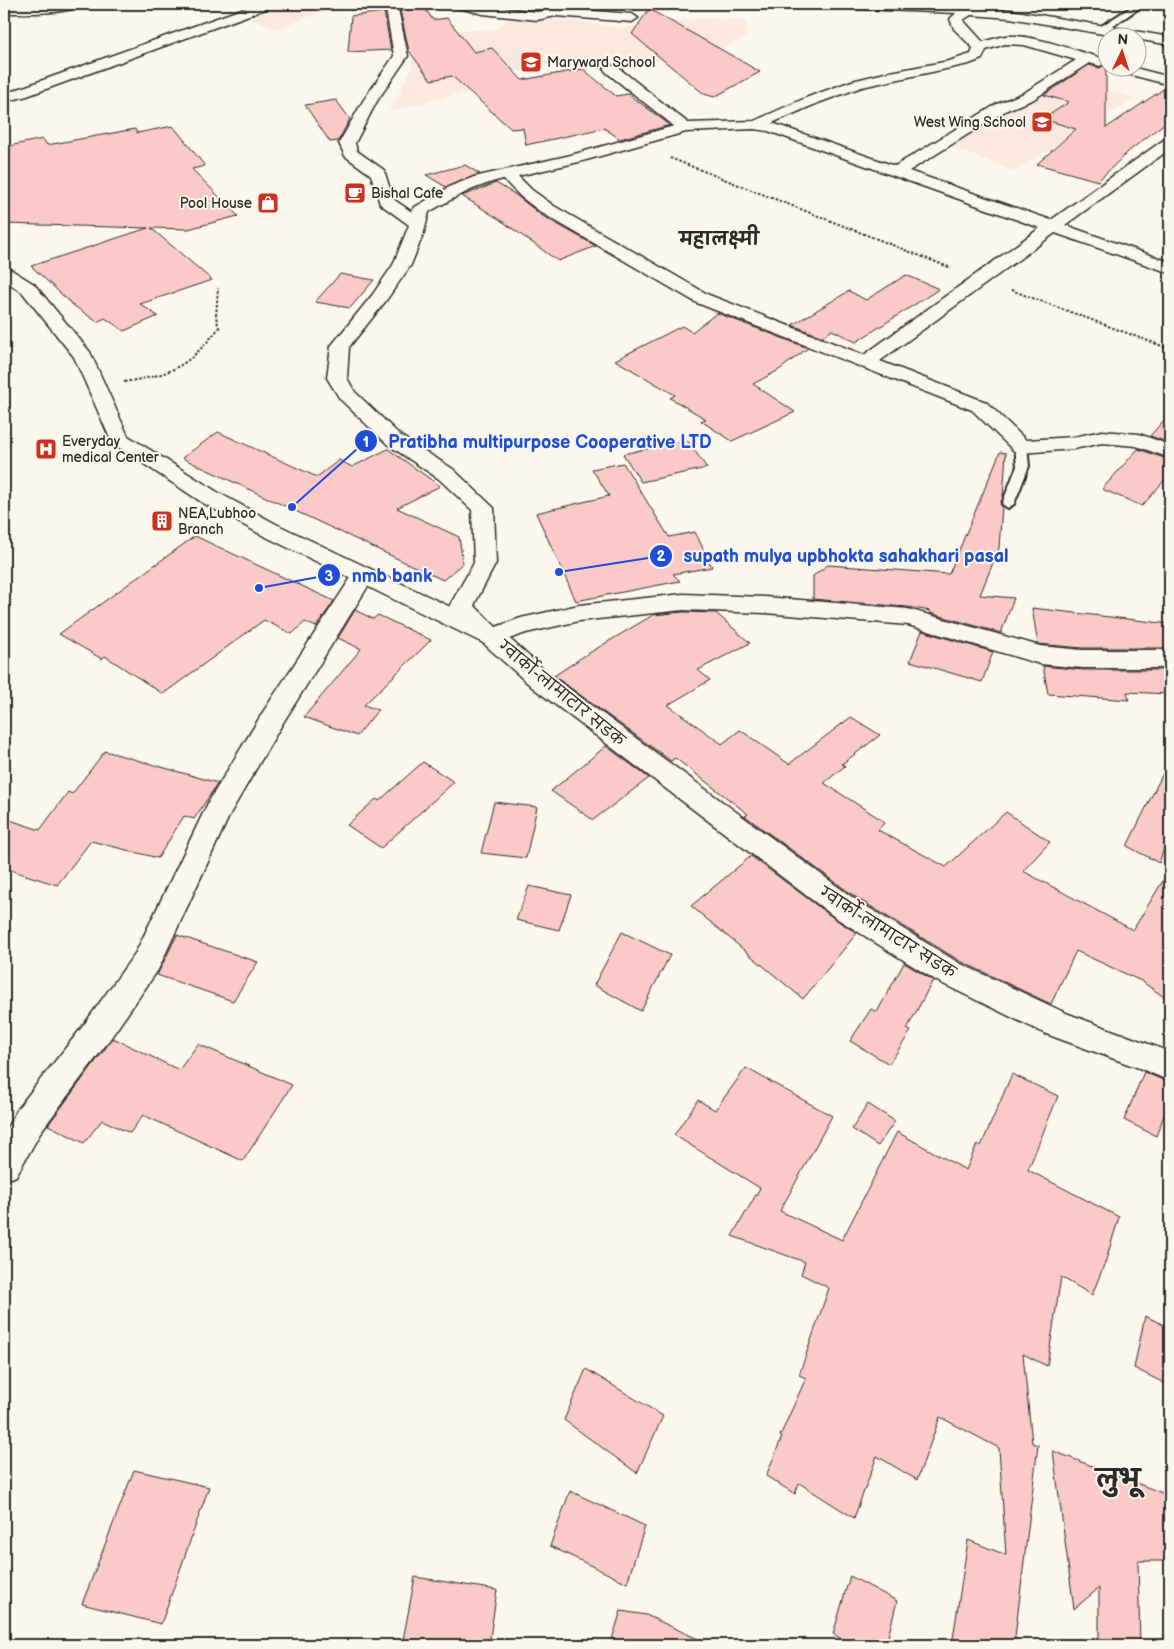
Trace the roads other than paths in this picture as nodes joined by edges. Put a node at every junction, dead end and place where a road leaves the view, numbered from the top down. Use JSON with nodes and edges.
{"nodes":[{"id":1,"x":76,"y":4,"type":"edge"},
{"id":2,"x":267,"y":4,"type":"edge"},
{"id":3,"x":391,"y":4,"type":"edge"},
{"id":4,"x":458,"y":4,"type":"edge"},
{"id":5,"x":837,"y":4,"type":"edge"},
{"id":6,"x":1141,"y":4,"type":"edge"},
{"id":7,"x":914,"y":5,"type":"edge"},
{"id":8,"x":974,"y":8,"type":"edge"},
{"id":9,"x":4,"y":9,"type":"edge"},
{"id":10,"x":632,"y":18,"type":"dead end"},
{"id":11,"x":1104,"y":28,"type":"edge"},
{"id":12,"x":1096,"y":29,"type":"edge"},
{"id":13,"x":1146,"y":37,"type":"edge"},
{"id":14,"x":1170,"y":41,"type":"edge"},
{"id":15,"x":980,"y":47,"type":"junction"},
{"id":16,"x":1088,"y":58,"type":"junction"},
{"id":17,"x":1096,"y":61,"type":"edge"},
{"id":18,"x":611,"y":69,"type":"dead end"},
{"id":19,"x":1146,"y":75,"type":"edge"},
{"id":20,"x":1170,"y":82,"type":"edge"},
{"id":21,"x":4,"y":98,"type":"edge"},
{"id":22,"x":756,"y":125,"type":"junction"},
{"id":23,"x":685,"y":128,"type":"junction"},
{"id":24,"x":1170,"y":142,"type":"edge"},
{"id":25,"x":896,"y":172,"type":"junction"},
{"id":26,"x":508,"y":175,"type":"junction"},
{"id":27,"x":418,"y":223,"type":"junction"},
{"id":28,"x":1051,"y":227,"type":"junction"},
{"id":29,"x":1170,"y":268,"type":"edge"},
{"id":30,"x":4,"y":273,"type":"edge"},
{"id":31,"x":866,"y":362,"type":"junction"},
{"id":32,"x":1021,"y":447,"type":"junction"},
{"id":33,"x":1170,"y":452,"type":"edge"},
{"id":34,"x":1008,"y":504,"type":"dead end"},
{"id":35,"x":364,"y":575,"type":"junction"},
{"id":36,"x":492,"y":637,"type":"junction"},
{"id":37,"x":1170,"y":658,"type":"edge"},
{"id":38,"x":1170,"y":1067,"type":"edge"},
{"id":39,"x":4,"y":1165,"type":"edge"}],
"edges":[{"from":1,"to":9,"type":"street"},
{"from":2,"to":21,"type":"street"},
{"from":3,"to":27,"type":"street"},
{"from":4,"to":10,"type":"street"},
{"from":5,"to":7,"type":"street"},
{"from":6,"to":11,"type":"lane"},
{"from":7,"to":8,"type":"street"},
{"from":8,"to":12,"type":"street"},
{"from":8,"to":15,"type":"street"},
{"from":13,"to":14,"type":"street"},
{"from":15,"to":16,"type":"street"},
{"from":15,"to":22,"type":"street"},
{"from":16,"to":17,"type":"street"},
{"from":16,"to":25,"type":"street"},
{"from":18,"to":23,"type":"street"},
{"from":19,"to":20,"type":"street"},
{"from":22,"to":23,"type":"street"},
{"from":22,"to":25,"type":"street"},
{"from":23,"to":26,"type":"street"},
{"from":24,"to":28,"type":"street"},
{"from":25,"to":28,"type":"street"},
{"from":26,"to":27,"type":"street"},
{"from":26,"to":31,"type":"street"},
{"from":27,"to":36,"type":"street"},
{"from":28,"to":29,"type":"street"},
{"from":28,"to":31,"type":"street"},
{"from":30,"to":35,"type":"street","name":"ग्वार्को-लामाटार सडक"},
{"from":31,"to":32,"type":"street"},
{"from":32,"to":33,"type":"street"},
{"from":32,"to":34,"type":"lane"},
{"from":35,"to":36,"type":"street","name":"ग्वार्को-लामाटार सडक"},
{"from":35,"to":39,"type":"street"},
{"from":36,"to":37,"type":"street"},
{"from":36,"to":38,"type":"street","name":"ग्वार्को-लामाटार सडक"}]}
